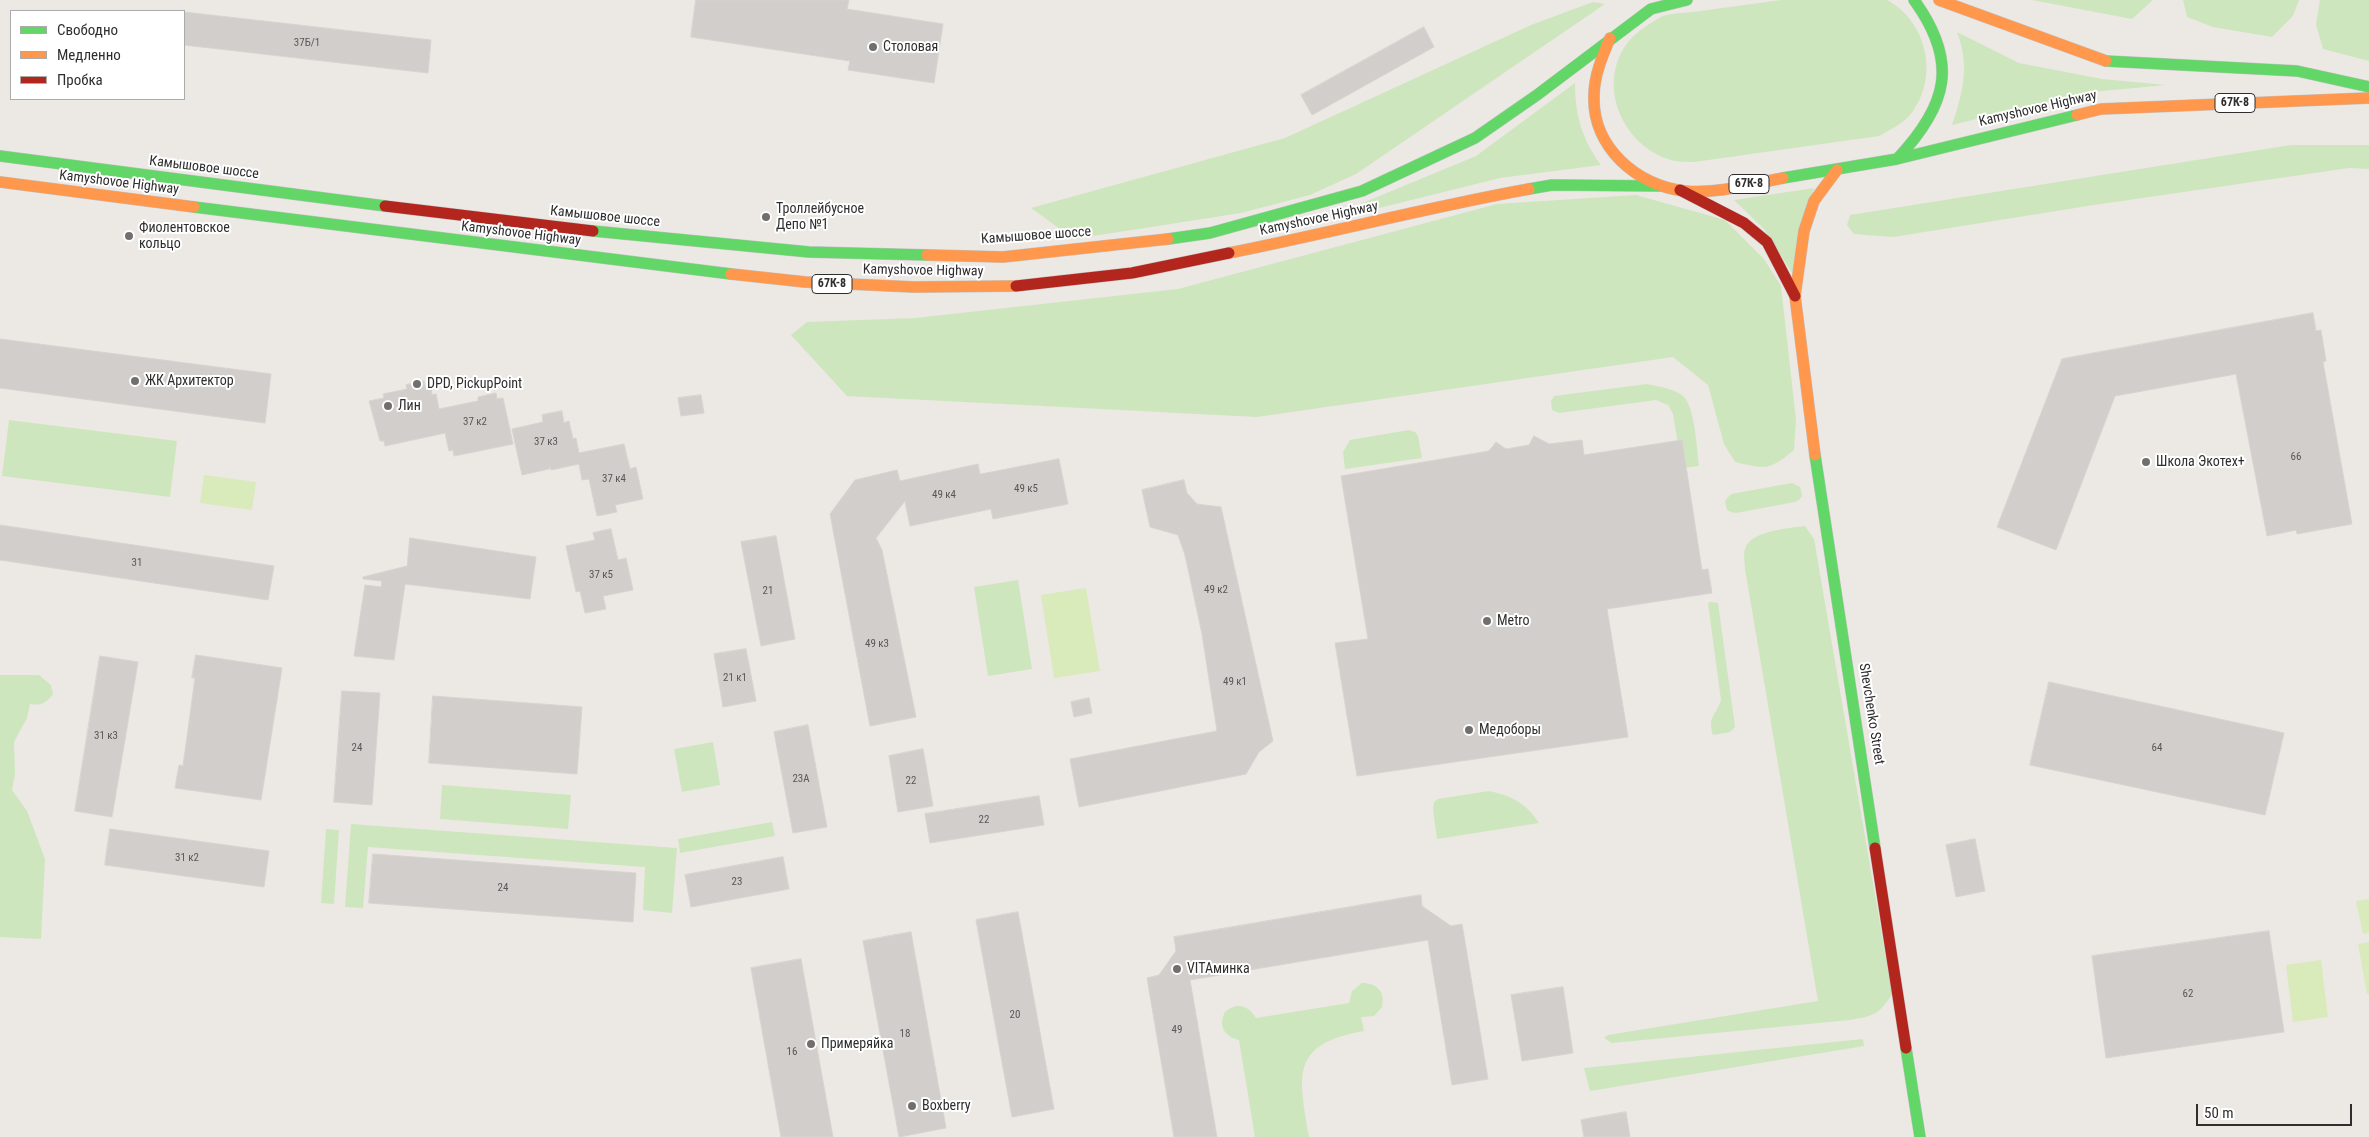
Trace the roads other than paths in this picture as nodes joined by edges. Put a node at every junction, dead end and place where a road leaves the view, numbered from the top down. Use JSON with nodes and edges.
{"nodes":[{"id":1,"x":1687,"y":0,"type":"edge"},
{"id":2,"x":1914,"y":0,"type":"edge"},
{"id":3,"x":1940,"y":0,"type":"edge"},
{"id":4,"x":1610,"y":38,"type":"junction"},
{"id":5,"x":2369,"y":87,"type":"edge"},
{"id":6,"x":2369,"y":98,"type":"edge"},
{"id":7,"x":0,"y":156,"type":"edge"},
{"id":8,"x":1897,"y":159,"type":"junction"},
{"id":9,"x":1836,"y":170,"type":"junction"},
{"id":10,"x":0,"y":182,"type":"edge"},
{"id":11,"x":1661,"y":186,"type":"junction"},
{"id":12,"x":1680,"y":190,"type":"junction"},
{"id":13,"x":1210,"y":233,"type":"joint"},
{"id":14,"x":1795,"y":296,"type":"junction"},
{"id":15,"x":1920,"y":1137,"type":"edge"}],
"edges":[{"from":1,"to":4,"type":"main road","name":"Kamyshovoe Highway"},
{"from":2,"to":8,"type":"main road"},
{"from":3,"to":5,"type":"main road"},
{"from":4,"to":11,"type":"main road","name":"Kamyshovoe Highway"},
{"from":4,"to":13,"type":"main road","name":"Kamyshovoe Highway"},
{"from":6,"to":8,"type":"main road","name":"Kamyshovoe Highway","number":"67К-8"},
{"from":7,"to":13,"type":"main road","name":"Камышовое шоссе"},
{"from":8,"to":9,"type":"main road","name":"Kamyshovoe Highway","number":"67К-8"},
{"from":9,"to":12,"type":"main road","name":"Kamyshovoe Highway","number":"67К-8"},
{"from":9,"to":14,"type":"main road","name":"Shevchenko Street"},
{"from":10,"to":11,"type":"main road","name":"Kamyshovoe Highway","number":"67К-8"},
{"from":11,"to":12,"type":"main road","name":"Kamyshovoe Highway","number":"67К-8"},
{"from":12,"to":14,"type":"main road","name":"Shevchenko Street"},
{"from":14,"to":15,"type":"main road","name":"Shevchenko Street"}]}
